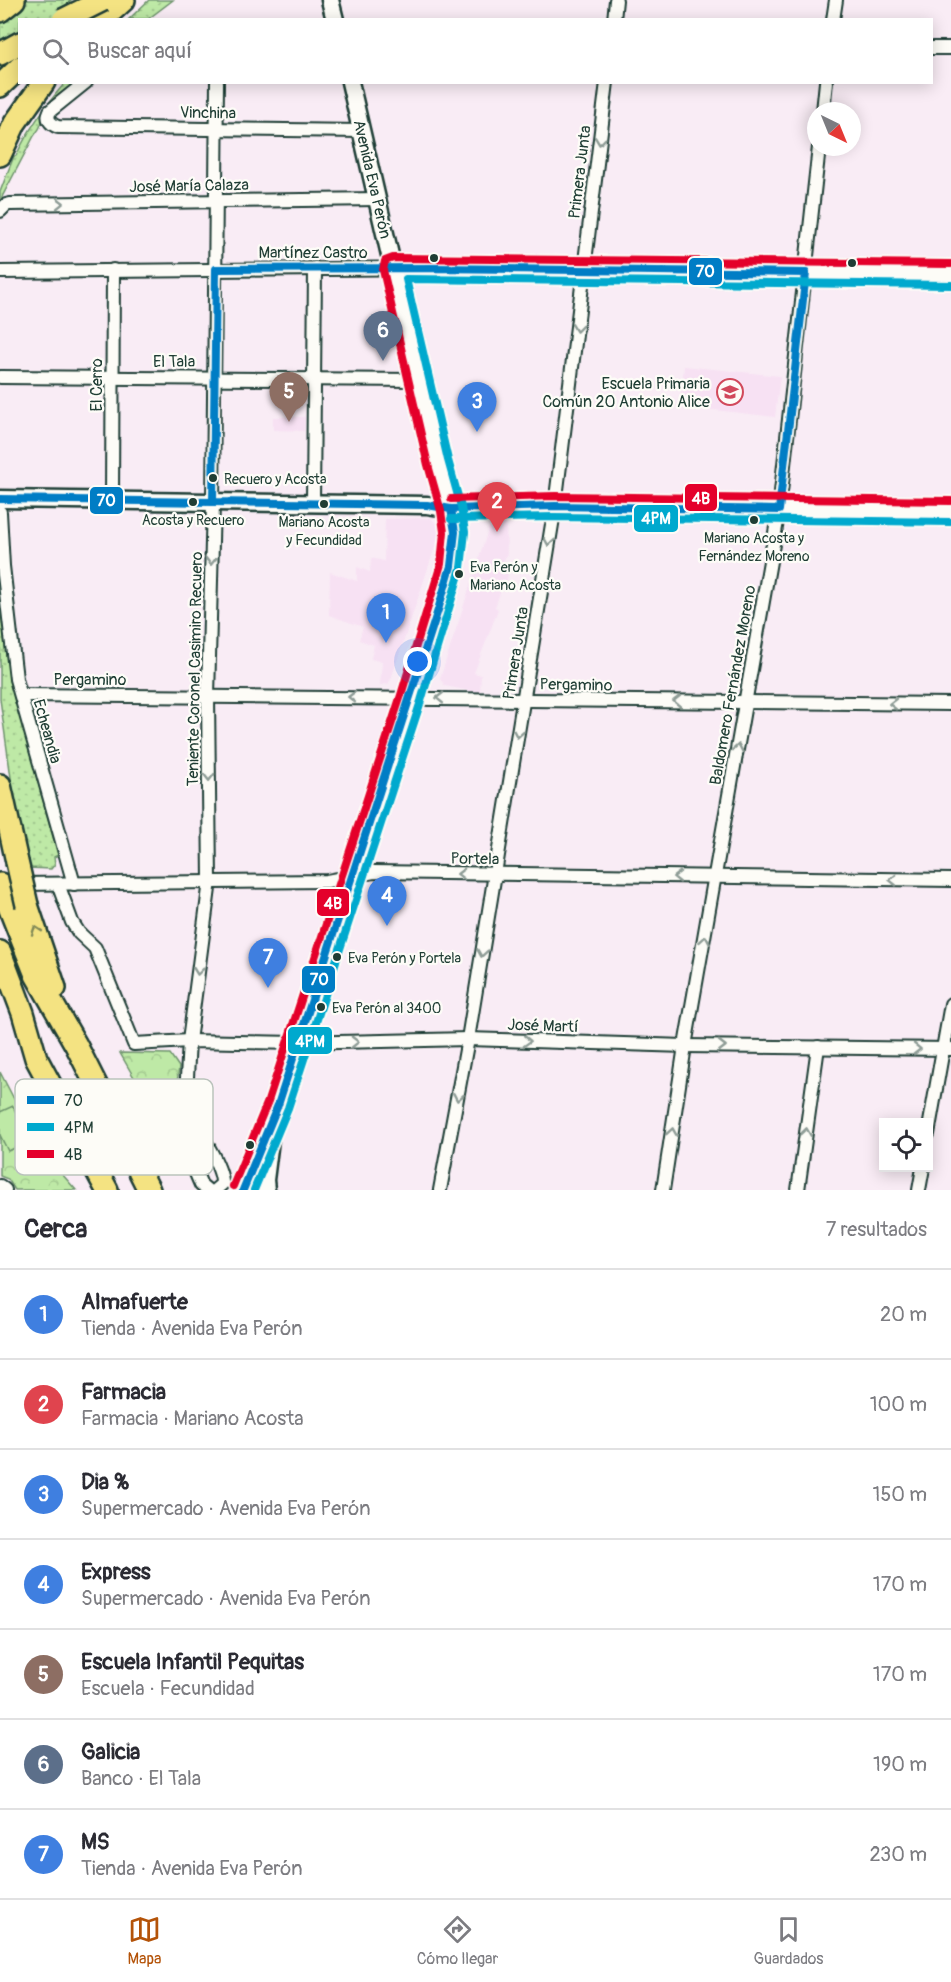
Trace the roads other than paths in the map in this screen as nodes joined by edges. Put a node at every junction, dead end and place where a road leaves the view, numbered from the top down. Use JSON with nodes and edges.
{"nodes":[{"id":1,"x":14,"y":0,"type":"edge"},
{"id":2,"x":91,"y":0,"type":"edge"},
{"id":3,"x":103,"y":0,"type":"edge"},
{"id":4,"x":124,"y":0,"type":"edge"},
{"id":5,"x":330,"y":0,"type":"edge"},
{"id":6,"x":616,"y":0,"type":"edge"},
{"id":7,"x":836,"y":0,"type":"edge"},
{"id":8,"x":0,"y":11,"type":"edge"},
{"id":9,"x":67,"y":18,"type":"edge"},
{"id":10,"x":72,"y":18,"type":"edge"},
{"id":11,"x":104,"y":18,"type":"edge"},
{"id":12,"x":334,"y":18,"type":"edge"},
{"id":13,"x":614,"y":18,"type":"edge"},
{"id":14,"x":833,"y":18,"type":"edge"},
{"id":15,"x":18,"y":44,"type":"edge"},
{"id":16,"x":933,"y":48,"type":"edge"},
{"id":17,"x":951,"y":48,"type":"edge"},
{"id":18,"x":0,"y":54,"type":"edge"},
{"id":19,"x":18,"y":69,"type":"edge"},
{"id":20,"x":43,"y":84,"type":"edge"},
{"id":21,"x":84,"y":84,"type":"edge"},
{"id":22,"x":217,"y":84,"type":"edge"},
{"id":23,"x":350,"y":84,"type":"edge"},
{"id":24,"x":607,"y":84,"type":"edge"},
{"id":25,"x":826,"y":84,"type":"edge"},
{"id":26,"x":0,"y":85,"type":"edge"},
{"id":27,"x":824,"y":102,"type":"edge"},
{"id":28,"x":217,"y":129,"type":"junction"},
{"id":29,"x":362,"y":131,"type":"junction"},
{"id":30,"x":0,"y":155,"type":"edge"},
{"id":31,"x":818,"y":156,"type":"edge"},
{"id":32,"x":378,"y":199,"type":"junction"},
{"id":33,"x":217,"y":202,"type":"junction"},
{"id":34,"x":1,"y":210,"type":"edge"},
{"id":35,"x":315,"y":268,"type":"junction"},
{"id":36,"x":393,"y":268,"type":"junction"},
{"id":37,"x":216,"y":269,"type":"junction"},
{"id":38,"x":113,"y":270,"type":"junction"},
{"id":39,"x":584,"y":270,"type":"junction"},
{"id":40,"x":0,"y":272,"type":"edge"},
{"id":41,"x":806,"y":273,"type":"junction"},
{"id":42,"x":951,"y":275,"type":"edge"},
{"id":43,"x":0,"y":377,"type":"edge"},
{"id":44,"x":112,"y":378,"type":"junction"},
{"id":45,"x":214,"y":378,"type":"junction"},
{"id":46,"x":315,"y":380,"type":"junction"},
{"id":47,"x":419,"y":380,"type":"junction"},
{"id":48,"x":0,"y":499,"type":"edge"},
{"id":49,"x":112,"y":500,"type":"junction"},
{"id":50,"x":213,"y":503,"type":"junction"},
{"id":51,"x":313,"y":503,"type":"junction"},
{"id":52,"x":555,"y":506,"type":"junction"},
{"id":53,"x":451,"y":509,"type":"junction"},
{"id":54,"x":779,"y":510,"type":"junction"},
{"id":55,"x":0,"y":512,"type":"edge"},
{"id":56,"x":951,"y":512,"type":"edge"},
{"id":57,"x":21,"y":695,"type":"junction"},
{"id":58,"x":208,"y":696,"type":"junction"},
{"id":59,"x":411,"y":698,"type":"junction"},
{"id":60,"x":524,"y":699,"type":"junction"},
{"id":61,"x":746,"y":702,"type":"junction"},
{"id":62,"x":951,"y":704,"type":"edge"},
{"id":63,"x":0,"y":785,"type":"edge"},
{"id":64,"x":494,"y":874,"type":"junction"},
{"id":65,"x":352,"y":876,"type":"junction"},
{"id":66,"x":716,"y":878,"type":"junction"},
{"id":67,"x":951,"y":880,"type":"edge"},
{"id":68,"x":210,"y":881,"type":"junction"},
{"id":69,"x":0,"y":884,"type":"edge"},
{"id":70,"x":58,"y":884,"type":"junction"},
{"id":71,"x":74,"y":884,"type":"junction"},
{"id":72,"x":18,"y":906,"type":"junction"},
{"id":73,"x":0,"y":952,"type":"edge"},
{"id":74,"x":0,"y":995,"type":"edge"},
{"id":75,"x":951,"y":1004,"type":"edge"},
{"id":76,"x":468,"y":1039,"type":"junction"},
{"id":77,"x":189,"y":1041,"type":"junction"},
{"id":78,"x":296,"y":1043,"type":"junction"},
{"id":79,"x":685,"y":1046,"type":"junction"},
{"id":80,"x":818,"y":1047,"type":"junction"},
{"id":81,"x":947,"y":1049,"type":"edge"},
{"id":82,"x":38,"y":1062,"type":"junction"},
{"id":83,"x":47,"y":1079,"type":"edge"},
{"id":84,"x":93,"y":1079,"type":"edge"},
{"id":85,"x":187,"y":1079,"type":"edge"},
{"id":86,"x":278,"y":1105,"type":"junction"},
{"id":87,"x":932,"y":1118,"type":"edge"},
{"id":88,"x":213,"y":1158,"type":"edge"},
{"id":89,"x":922,"y":1172,"type":"edge"},
{"id":90,"x":99,"y":1175,"type":"edge"},
{"id":91,"x":141,"y":1175,"type":"edge"},
{"id":92,"x":197,"y":1175,"type":"edge"},
{"id":93,"x":0,"y":1186,"type":"edge"},
{"id":94,"x":5,"y":1190,"type":"edge"},
{"id":95,"x":107,"y":1190,"type":"edge"},
{"id":96,"x":149,"y":1190,"type":"edge"},
{"id":97,"x":207,"y":1190,"type":"edge"},
{"id":98,"x":215,"y":1190,"type":"edge"},
{"id":99,"x":243,"y":1190,"type":"edge"},
{"id":100,"x":266,"y":1190,"type":"edge"},
{"id":101,"x":440,"y":1190,"type":"edge"},
{"id":102,"x":663,"y":1190,"type":"edge"},
{"id":103,"x":798,"y":1190,"type":"edge"},
{"id":104,"x":919,"y":1190,"type":"edge"}],
"edges":[{"from":1,"to":8,"type":"highway"},
{"from":2,"to":10,"type":"highway"},
{"from":3,"to":9,"type":"highway","bridge":true},
{"from":4,"to":11,"type":"highway"},
{"from":5,"to":12,"type":"main road"},
{"from":6,"to":13,"type":"street"},
{"from":7,"to":14,"type":"street"},
{"from":15,"to":18,"type":"highway"},
{"from":16,"to":17,"type":"street"},
{"from":19,"to":26,"type":"highway"},
{"from":20,"to":30,"type":"highway"},
{"from":21,"to":28,"type":"street","name":"Vinchina"},
{"from":22,"to":28,"type":"street","name":"Teniente Coronel Casimiro Recuero"},
{"from":23,"to":29,"type":"main road","name":"Avenida Eva Perón"},
{"from":24,"to":39,"type":"street","name":"Primera Junta","one_way":true},
{"from":25,"to":27,"type":"street"},
{"from":28,"to":29,"type":"street","name":"Vinchina"},
{"from":28,"to":33,"type":"street","name":"Teniente Coronel Casimiro Recuero"},
{"from":29,"to":32,"type":"main road","name":"Avenida Eva Perón"},
{"from":31,"to":41,"type":"street","name":"Baldomero Fernández Moreno"},
{"from":32,"to":33,"type":"street","name":"José María Calaza"},
{"from":32,"to":36,"type":"main road","name":"Avenida Eva Perón"},
{"from":34,"to":33,"type":"street","name":"José María Calaza","one_way":true},
{"from":33,"to":37,"type":"street","name":"Teniente Coronel Casimiro Recuero"},
{"from":35,"to":36,"type":"street","name":"Martínez Castro"},
{"from":35,"to":37,"type":"street","name":"Martínez Castro"},
{"from":35,"to":46,"type":"street"},
{"from":36,"to":39,"type":"street","name":"Martínez Castro"},
{"from":36,"to":47,"type":"main road","name":"Avenida Eva Perón"},
{"from":37,"to":38,"type":"street","name":"Martínez Castro"},
{"from":37,"to":45,"type":"street","name":"Teniente Coronel Casimiro Recuero"},
{"from":38,"to":40,"type":"street","name":"Martínez Castro"},
{"from":38,"to":44,"type":"street","name":"El Cerro"},
{"from":39,"to":41,"type":"street","name":"Martínez Castro"},
{"from":39,"to":52,"type":"street","name":"Primera Junta","one_way":true},
{"from":41,"to":42,"type":"street","name":"Martínez Castro"},
{"from":41,"to":54,"type":"street","name":"Baldomero Fernández Moreno"},
{"from":43,"to":44,"type":"street","name":"El Tala"},
{"from":44,"to":45,"type":"street","name":"El Tala"},
{"from":44,"to":49,"type":"street","name":"El Cerro"},
{"from":45,"to":46,"type":"street","name":"El Tala"},
{"from":45,"to":50,"type":"street","name":"Teniente Coronel Casimiro Recuero"},
{"from":46,"to":47,"type":"street","name":"El Tala"},
{"from":46,"to":51,"type":"street"},
{"from":47,"to":53,"type":"main road","name":"Avenida Eva Perón"},
{"from":48,"to":49,"type":"main road"},
{"from":49,"to":50,"type":"main road"},
{"from":50,"to":51,"type":"main road"},
{"from":50,"to":58,"type":"street","name":"Teniente Coronel Casimiro Recuero","one_way":true},
{"from":51,"to":53,"type":"main road"},
{"from":52,"to":53,"type":"street"},
{"from":52,"to":54,"type":"street"},
{"from":52,"to":60,"type":"street","name":"Primera Junta","one_way":true},
{"from":53,"to":59,"type":"main road","name":"Avenida Eva Perón"},
{"from":54,"to":56,"type":"street"},
{"from":54,"to":61,"type":"street","name":"Baldomero Fernández Moreno"},
{"from":55,"to":57,"type":"street","name":"Echeandia"},
{"from":57,"to":58,"type":"street","name":"Pergamino"},
{"from":57,"to":71,"type":"street","name":"Echeandia"},
{"from":59,"to":58,"type":"street","name":"Pergamino","one_way":true},
{"from":58,"to":68,"type":"street","name":"Teniente Coronel Casimiro Recuero","one_way":true},
{"from":60,"to":59,"type":"street","name":"Pergamino","one_way":true},
{"from":59,"to":65,"type":"main road","name":"Avenida Eva Perón"},
{"from":61,"to":60,"type":"street","name":"Pergamino","one_way":true},
{"from":60,"to":64,"type":"street","name":"Primera Junta","one_way":true},
{"from":62,"to":61,"type":"street","name":"Pergamino","one_way":true},
{"from":66,"to":61,"type":"street","name":"Baldomero Fernández Moreno","one_way":true},
{"from":63,"to":72,"type":"highway","bridge":true},
{"from":64,"to":65,"type":"street","name":"Portela","one_way":true},
{"from":66,"to":64,"type":"street","name":"Portela","one_way":true},
{"from":64,"to":76,"type":"street","name":"Primera Junta","one_way":true},
{"from":65,"to":68,"type":"street","name":"Portela"},
{"from":65,"to":78,"type":"main road","name":"Avenida Eva Perón"},
{"from":67,"to":66,"type":"street","name":"Portela","one_way":true},
{"from":79,"to":66,"type":"street","name":"Baldomero Fernández Moreno","one_way":true},
{"from":68,"to":71,"type":"street","name":"Portela"},
{"from":68,"to":77,"type":"street","name":"Teniente Coronel Casimiro Recuero","one_way":true},
{"from":69,"to":70,"type":"street","name":"Portela"},
{"from":69,"to":72,"type":"highway"},
{"from":70,"to":71,"type":"street","name":"Portela"},
{"from":70,"to":77,"type":"street","name":"José Martí"},
{"from":84,"to":72,"type":"highway","one_way":true},
{"from":73,"to":82,"type":"highway"},
{"from":74,"to":82,"type":"highway"},
{"from":75,"to":81,"type":"street"},
{"from":78,"to":76,"type":"street","name":"José Martí","one_way":true},
{"from":76,"to":79,"type":"street","name":"José Martí","one_way":true},
{"from":76,"to":101,"type":"street","name":"Primera Junta","one_way":true},
{"from":77,"to":78,"type":"street","name":"José Martí"},
{"from":77,"to":85,"type":"street","name":"Teniente Coronel Casimiro Recuero"},
{"from":78,"to":86,"type":"main road","name":"Avenida Eva Perón"},
{"from":79,"to":80,"type":"street","name":"José Martí","one_way":true},
{"from":102,"to":79,"type":"street","name":"Baldomero Fernández Moreno","one_way":true},
{"from":80,"to":81,"type":"street","name":"José Martí","one_way":true},
{"from":103,"to":80,"type":"street","one_way":true},
{"from":81,"to":87,"type":"street"},
{"from":82,"to":83,"type":"highway"},
{"from":86,"to":99,"type":"main road","name":"Avenida Eva Perón"},
{"from":86,"to":100,"type":"main road","name":"Avenida Eva Perón"},
{"from":88,"to":98,"type":"street"},
{"from":89,"to":104,"type":"street"},
{"from":90,"to":95,"type":"highway"},
{"from":96,"to":91,"type":"highway","one_way":true},
{"from":92,"to":97,"type":"street","name":"Teniente Coronel Casimiro Recuero"},
{"from":93,"to":94,"type":"street"}]}
